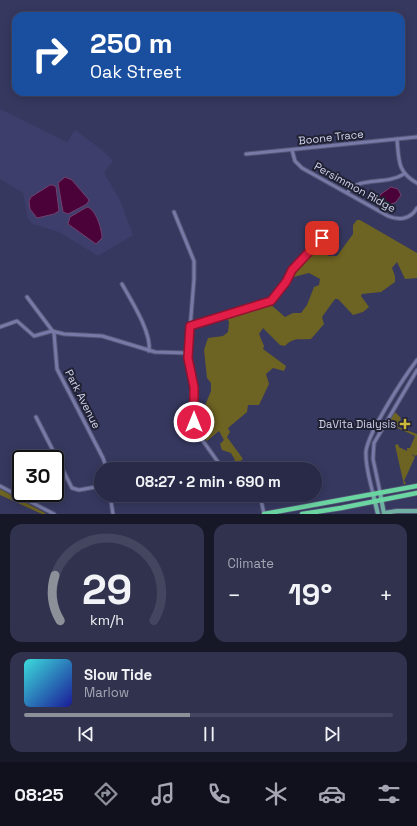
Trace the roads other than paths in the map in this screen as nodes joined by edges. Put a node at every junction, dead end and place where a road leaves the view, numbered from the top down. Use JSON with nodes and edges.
{"nodes":[{"id":1,"x":417,"y":137,"type":"edge"},
{"id":2,"x":397,"y":139,"type":"junction"},
{"id":3,"x":292,"y":150,"type":"junction"},
{"id":4,"x":246,"y":154,"type":"dead end"},
{"id":5,"x":404,"y":174,"type":"junction"},
{"id":6,"x":417,"y":183,"type":"edge"},
{"id":7,"x":347,"y":193,"type":"junction"},
{"id":8,"x":417,"y":208,"type":"edge"},
{"id":9,"x":174,"y":212,"type":"dead end"},
{"id":10,"x":322,"y":238,"type":"dead end"},
{"id":11,"x":122,"y":284,"type":"dead end"},
{"id":12,"x":27,"y":297,"type":"dead end"},
{"id":13,"x":190,"y":326,"type":"junction"},
{"id":14,"x":0,"y":327,"type":"edge"},
{"id":15,"x":54,"y":331,"type":"junction"},
{"id":16,"x":149,"y":351,"type":"junction"},
{"id":17,"x":188,"y":353,"type":"junction"},
{"id":18,"x":417,"y":360,"type":"edge"},
{"id":19,"x":417,"y":370,"type":"edge"},
{"id":20,"x":36,"y":417,"type":"dead end"},
{"id":21,"x":104,"y":462,"type":"edge"},
{"id":22,"x":218,"y":462,"type":"edge"},
{"id":23,"x":0,"y":486,"type":"edge"},
{"id":24,"x":417,"y":486,"type":"edge"},
{"id":25,"x":94,"y":487,"type":"edge"},
{"id":26,"x":380,"y":492,"type":"junction"},
{"id":27,"x":417,"y":493,"type":"edge"},
{"id":28,"x":373,"y":494,"type":"junction"},
{"id":29,"x":381,"y":500,"type":"junction"},
{"id":30,"x":111,"y":502,"type":"edge"},
{"id":31,"x":261,"y":502,"type":"edge"},
{"id":32,"x":375,"y":502,"type":"junction"},
{"id":33,"x":417,"y":511,"type":"edge"},
{"id":34,"x":385,"y":513,"type":"edge"},
{"id":35,"x":54,"y":514,"type":"edge"},
{"id":36,"x":113,"y":514,"type":"edge"},
{"id":37,"x":264,"y":514,"type":"edge"},
{"id":38,"x":302,"y":514,"type":"edge"},
{"id":39,"x":378,"y":514,"type":"edge"}],
"edges":[{"from":1,"to":2,"type":"street","name":"Boone Trace"},
{"from":2,"to":3,"type":"street","name":"Boone Trace"},
{"from":2,"to":5,"type":"street"},
{"from":3,"to":4,"type":"street","name":"Boone Trace"},
{"from":3,"to":7,"type":"street","name":"Persimmon Ridge"},
{"from":5,"to":6,"type":"street"},
{"from":5,"to":7,"type":"street"},
{"from":7,"to":8,"type":"street","name":"Persimmon Ridge"},
{"from":9,"to":13,"type":"street"},
{"from":10,"to":13,"type":"street"},
{"from":11,"to":16,"type":"street"},
{"from":12,"to":15,"type":"street"},
{"from":13,"to":17,"type":"street"},
{"from":14,"to":15,"type":"street"},
{"from":15,"to":16,"type":"street"},
{"from":15,"to":21,"type":"street","name":"Park Avenue"},
{"from":16,"to":17,"type":"street"},
{"from":17,"to":22,"type":"street"},
{"from":18,"to":28,"type":"street"},
{"from":19,"to":26,"type":"street"},
{"from":20,"to":25,"type":"street"},
{"from":23,"to":35,"type":"street"},
{"from":24,"to":26,"type":"highway"},
{"from":26,"to":28,"type":"highway"},
{"from":26,"to":29,"type":"main road"},
{"from":27,"to":29,"type":"highway"},
{"from":28,"to":32,"type":"main road"},
{"from":28,"to":37,"type":"highway"},
{"from":29,"to":32,"type":"highway"},
{"from":29,"to":34,"type":"main road"},
{"from":30,"to":36,"type":"street"},
{"from":31,"to":37,"type":"street"},
{"from":32,"to":38,"type":"highway"},
{"from":32,"to":39,"type":"main road"},
{"from":33,"to":34,"type":"main road"}]}
